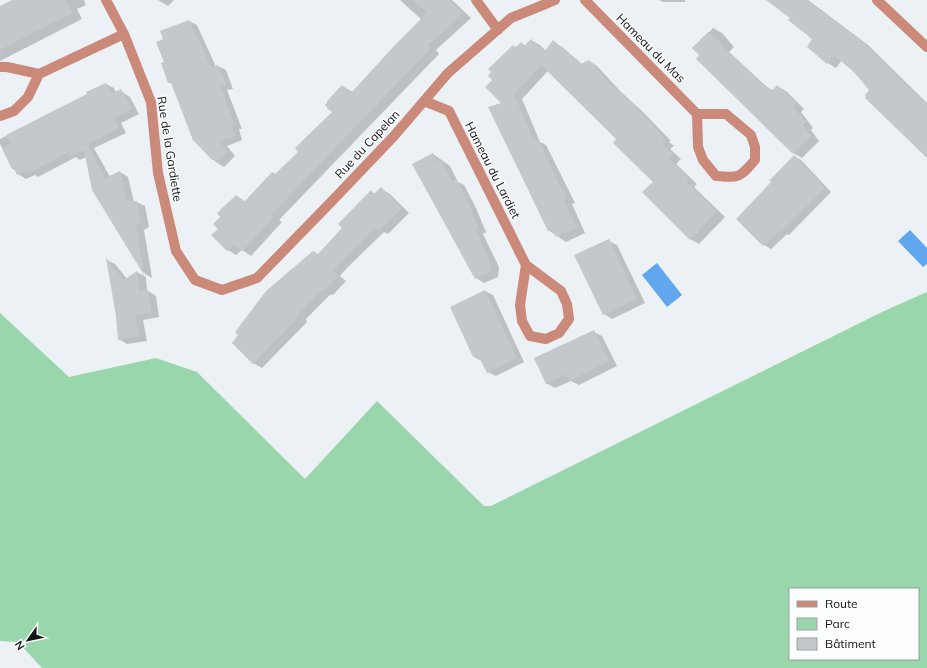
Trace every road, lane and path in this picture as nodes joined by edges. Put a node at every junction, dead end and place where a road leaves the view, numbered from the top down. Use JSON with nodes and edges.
{"nodes":[{"id":1,"x":106,"y":0,"type":"edge"},
{"id":2,"x":476,"y":0,"type":"edge"},
{"id":3,"x":555,"y":0,"type":"edge"},
{"id":4,"x":585,"y":0,"type":"edge"},
{"id":5,"x":877,"y":0,"type":"edge"},
{"id":6,"x":498,"y":30,"type":"junction"},
{"id":7,"x":124,"y":34,"type":"junction"},
{"id":8,"x":927,"y":47,"type":"edge"},
{"id":9,"x":0,"y":67,"type":"edge"},
{"id":10,"x":39,"y":74,"type":"junction"},
{"id":11,"x":424,"y":101,"type":"junction"},
{"id":12,"x":697,"y":114,"type":"junction"},
{"id":13,"x":0,"y":116,"type":"edge"},
{"id":14,"x":526,"y":265,"type":"junction"},
{"id":15,"x":195,"y":280,"type":"joint"}],
"edges":[{"from":1,"to":7,"type":"street","name":"Rue de la Gardiette"},
{"from":2,"to":6,"type":"street"},
{"from":3,"to":6,"type":"street","name":"Rue du Capelan"},
{"from":4,"to":12,"type":"street","name":"Hameau du Mas"},
{"from":5,"to":8,"type":"street"},
{"from":6,"to":11,"type":"street","name":"Rue du Capelan"},
{"from":7,"to":10,"type":"street"},
{"from":7,"to":15,"type":"street","name":"Rue de la Gardiette"},
{"from":9,"to":10,"type":"street"},
{"from":10,"to":13,"type":"street"},
{"from":11,"to":14,"type":"street","name":"Hameau du Lardiet"},
{"from":11,"to":15,"type":"street","name":"Rue du Capelan"},
{"from":12,"to":12,"type":"street"},
{"from":14,"to":14,"type":"street","name":"Hameau du Lardiet"}]}
